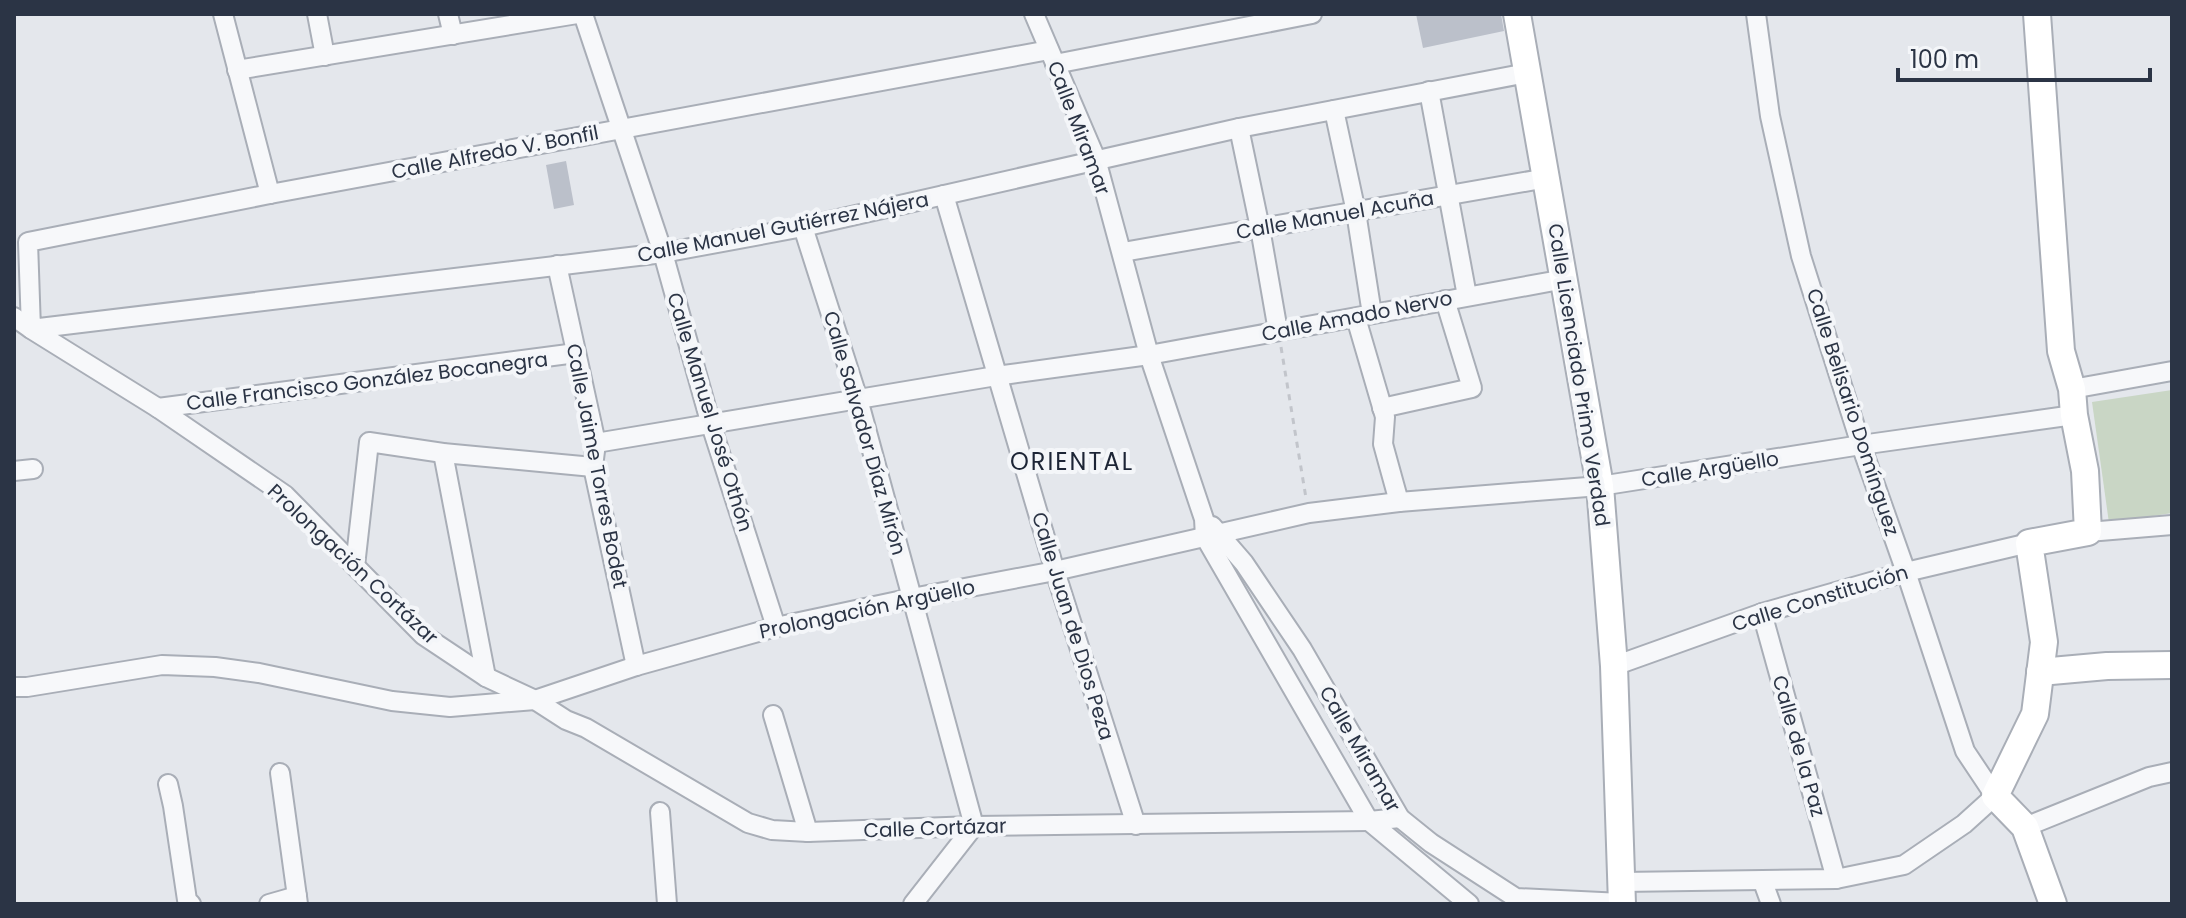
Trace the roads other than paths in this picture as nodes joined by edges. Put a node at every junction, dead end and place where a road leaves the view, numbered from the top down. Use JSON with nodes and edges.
{"nodes":[{"id":1,"x":223,"y":14,"type":"edge"},
{"id":2,"x":317,"y":14,"type":"edge"},
{"id":3,"x":448,"y":14,"type":"edge"},
{"id":4,"x":580,"y":14,"type":"edge"},
{"id":5,"x":1034,"y":14,"type":"edge"},
{"id":6,"x":1312,"y":14,"type":"edge"},
{"id":7,"x":1517,"y":14,"type":"edge"},
{"id":8,"x":1756,"y":14,"type":"edge"},
{"id":9,"x":2037,"y":14,"type":"edge"},
{"id":10,"x":453,"y":35,"type":"junction"},
{"id":11,"x":325,"y":56,"type":"junction"},
{"id":12,"x":1052,"y":57,"type":"junction"},
{"id":13,"x":237,"y":70,"type":"junction"},
{"id":14,"x":1527,"y":73,"type":"junction"},
{"id":15,"x":1429,"y":91,"type":"junction"},
{"id":16,"x":1334,"y":110,"type":"junction"},
{"id":17,"x":1239,"y":128,"type":"junction"},
{"id":18,"x":622,"y":129,"type":"junction"},
{"id":19,"x":1096,"y":159,"type":"junction"},
{"id":20,"x":1547,"y":178,"type":"junction"},
{"id":21,"x":270,"y":194,"type":"junction"},
{"id":22,"x":944,"y":195,"type":"junction"},
{"id":23,"x":1449,"y":195,"type":"junction"},
{"id":24,"x":1356,"y":212,"type":"junction"},
{"id":25,"x":803,"y":227,"type":"junction"},
{"id":26,"x":1260,"y":228,"type":"junction"},
{"id":27,"x":1123,"y":252,"type":"junction"},
{"id":28,"x":663,"y":253,"type":"junction"},
{"id":29,"x":557,"y":265,"type":"junction"},
{"id":30,"x":1565,"y":279,"type":"junction"},
{"id":31,"x":1467,"y":296,"type":"junction"},
{"id":32,"x":1445,"y":300,"type":"junction"},
{"id":33,"x":1364,"y":316,"type":"junction"},
{"id":34,"x":14,"y":317,"type":"edge"},
{"id":35,"x":31,"y":329,"type":"junction"},
{"id":36,"x":1278,"y":331,"type":"junction"},
{"id":37,"x":576,"y":353,"type":"junction"},
{"id":38,"x":1149,"y":355,"type":"junction"},
{"id":39,"x":2172,"y":371,"type":"edge"},
{"id":40,"x":996,"y":376,"type":"junction"},
{"id":41,"x":2072,"y":389,"type":"junction"},
{"id":42,"x":858,"y":399,"type":"junction"},
{"id":43,"x":158,"y":408,"type":"junction"},
{"id":44,"x":1382,"y":408,"type":"junction"},
{"id":45,"x":2074,"y":415,"type":"junction"},
{"id":46,"x":711,"y":425,"type":"junction"},
{"id":47,"x":596,"y":443,"type":"junction"},
{"id":48,"x":1861,"y":445,"type":"junction"},
{"id":49,"x":443,"y":453,"type":"junction"},
{"id":50,"x":593,"y":467,"type":"junction"},
{"id":51,"x":33,"y":469,"type":"dead end"},
{"id":52,"x":14,"y":471,"type":"edge"},
{"id":53,"x":1600,"y":486,"type":"junction"},
{"id":54,"x":1399,"y":502,"type":"junction"},
{"id":55,"x":2172,"y":525,"type":"edge"},
{"id":56,"x":1210,"y":530,"type":"junction"},
{"id":57,"x":2088,"y":532,"type":"junction"},
{"id":58,"x":2029,"y":543,"type":"junction"},
{"id":59,"x":355,"y":566,"type":"junction"},
{"id":60,"x":1055,"y":571,"type":"junction"},
{"id":61,"x":1906,"y":572,"type":"junction"},
{"id":62,"x":912,"y":598,"type":"junction"},
{"id":63,"x":1762,"y":613,"type":"junction"},
{"id":64,"x":776,"y":627,"type":"junction"},
{"id":65,"x":2172,"y":665,"type":"edge"},
{"id":66,"x":636,"y":666,"type":"junction"},
{"id":67,"x":1614,"y":666,"type":"junction"},
{"id":68,"x":2040,"y":672,"type":"junction"},
{"id":69,"x":486,"y":677,"type":"junction"},
{"id":70,"x":14,"y":687,"type":"edge"},
{"id":71,"x":535,"y":700,"type":"junction"},
{"id":72,"x":773,"y":715,"type":"dead end"},
{"id":73,"x":2172,"y":772,"type":"edge"},
{"id":74,"x":280,"y":773,"type":"dead end"},
{"id":75,"x":168,"y":784,"type":"dead end"},
{"id":76,"x":1995,"y":796,"type":"junction"},
{"id":77,"x":660,"y":812,"type":"dead end"},
{"id":78,"x":1400,"y":818,"type":"junction"},
{"id":79,"x":1369,"y":821,"type":"junction"},
{"id":80,"x":1136,"y":825,"type":"junction"},
{"id":81,"x":974,"y":826,"type":"junction"},
{"id":82,"x":2025,"y":827,"type":"junction"},
{"id":83,"x":808,"y":832,"type":"junction"},
{"id":84,"x":1836,"y":879,"type":"junction"},
{"id":85,"x":1763,"y":882,"type":"junction"},
{"id":86,"x":1622,"y":896,"type":"edge"},
{"id":87,"x":297,"y":900,"type":"edge"},
{"id":88,"x":191,"y":904,"type":"edge"},
{"id":89,"x":269,"y":904,"type":"edge"},
{"id":90,"x":667,"y":904,"type":"edge"},
{"id":91,"x":913,"y":904,"type":"edge"},
{"id":92,"x":1469,"y":904,"type":"edge"},
{"id":93,"x":1771,"y":904,"type":"edge"},
{"id":94,"x":2053,"y":904,"type":"edge"}],
"edges":[{"from":1,"to":13,"type":"street"},
{"from":2,"to":11,"type":"street"},
{"from":3,"to":10,"type":"street"},
{"from":4,"to":10,"type":"street"},
{"from":4,"to":18,"type":"street","name":"Calle Manuel José Othón"},
{"from":5,"to":12,"type":"street","name":"Calle Miramar"},
{"from":6,"to":12,"type":"street","name":"Calle Alfredo V. Bonfil"},
{"from":7,"to":14,"type":"street","name":"Calle Licenciado Primo Verdad"},
{"from":8,"to":48,"type":"street","name":"Calle Belisario Domínguez"},
{"from":9,"to":41,"type":"street"},
{"from":10,"to":11,"type":"street"},
{"from":11,"to":13,"type":"street"},
{"from":12,"to":18,"type":"street","name":"Calle Alfredo V. Bonfil"},
{"from":12,"to":19,"type":"street","name":"Calle Miramar"},
{"from":13,"to":21,"type":"street"},
{"from":14,"to":15,"type":"street","name":"Calle Manuel Gutiérrez Nájera"},
{"from":14,"to":20,"type":"street","name":"Calle Licenciado Primo Verdad"},
{"from":15,"to":16,"type":"street","name":"Calle Manuel Gutiérrez Nájera"},
{"from":15,"to":23,"type":"street"},
{"from":16,"to":17,"type":"street","name":"Calle Manuel Gutiérrez Nájera"},
{"from":16,"to":24,"type":"street"},
{"from":17,"to":19,"type":"street","name":"Calle Manuel Gutiérrez Nájera"},
{"from":17,"to":26,"type":"street"},
{"from":18,"to":21,"type":"street","name":"Calle Alfredo V. Bonfil"},
{"from":18,"to":28,"type":"street","name":"Calle Manuel José Othón"},
{"from":19,"to":22,"type":"street","name":"Calle Manuel Gutiérrez Nájera"},
{"from":19,"to":27,"type":"street","name":"Calle Miramar"},
{"from":20,"to":23,"type":"street","name":"Calle Manuel Acuña"},
{"from":20,"to":30,"type":"street","name":"Calle Licenciado Primo Verdad"},
{"from":21,"to":35,"type":"street","name":"Calle Alfredo V. Bonfil"},
{"from":22,"to":25,"type":"street","name":"Calle Manuel Gutiérrez Nájera"},
{"from":22,"to":40,"type":"street","name":"Calle Juan de Dios Peza"},
{"from":23,"to":24,"type":"street","name":"Calle Manuel Acuña"},
{"from":23,"to":31,"type":"street"},
{"from":24,"to":26,"type":"street","name":"Calle Manuel Acuña"},
{"from":24,"to":33,"type":"street"},
{"from":25,"to":28,"type":"street","name":"Calle Manuel Gutiérrez Nájera"},
{"from":25,"to":42,"type":"street","name":"Calle Salvador Díaz Mirón"},
{"from":26,"to":27,"type":"street","name":"Calle Manuel Acuña"},
{"from":26,"to":36,"type":"street"},
{"from":27,"to":38,"type":"street","name":"Calle Miramar"},
{"from":28,"to":29,"type":"street","name":"Calle Manuel Gutiérrez Nájera"},
{"from":28,"to":46,"type":"street","name":"Calle Manuel José Othón"},
{"from":29,"to":35,"type":"street","name":"Calle Manuel Gutiérrez Nájera"},
{"from":29,"to":37,"type":"street","name":"Calle Jaime Torres Bodet"},
{"from":30,"to":31,"type":"street","name":"Calle Amado Nervo"},
{"from":30,"to":53,"type":"street","name":"Calle Licenciado Primo Verdad"},
{"from":31,"to":32,"type":"street","name":"Calle Amado Nervo"},
{"from":32,"to":33,"type":"street","name":"Calle Amado Nervo"},
{"from":32,"to":44,"type":"street"},
{"from":33,"to":36,"type":"street","name":"Calle Amado Nervo"},
{"from":33,"to":44,"type":"street"},
{"from":34,"to":35,"type":"street","name":"Prolongación Cortázar"},
{"from":35,"to":43,"type":"street","name":"Prolongación Cortázar"},
{"from":36,"to":38,"type":"street","name":"Calle Amado Nervo"},
{"from":37,"to":43,"type":"street","name":"Calle Francisco González Bocanegra"},
{"from":37,"to":47,"type":"street","name":"Calle Jaime Torres Bodet"},
{"from":38,"to":40,"type":"street","name":"Calle Amado Nervo"},
{"from":38,"to":56,"type":"street","name":"Calle Miramar"},
{"from":39,"to":41,"type":"street"},
{"from":40,"to":42,"type":"street","name":"Calle Amado Nervo"},
{"from":40,"to":60,"type":"street","name":"Calle Juan de Dios Peza"},
{"from":41,"to":45,"type":"street"},
{"from":42,"to":46,"type":"street","name":"Calle Amado Nervo"},
{"from":42,"to":62,"type":"street","name":"Calle Salvador Díaz Mirón"},
{"from":43,"to":59,"type":"street","name":"Prolongación Cortázar"},
{"from":44,"to":54,"type":"street"},
{"from":45,"to":48,"type":"street","name":"Calle Argüello"},
{"from":45,"to":57,"type":"street"},
{"from":46,"to":47,"type":"street","name":"Calle Amado Nervo"},
{"from":46,"to":64,"type":"street","name":"Calle Manuel José Othón"},
{"from":47,"to":50,"type":"street","name":"Calle Jaime Torres Bodet"},
{"from":48,"to":53,"type":"street","name":"Calle Argüello"},
{"from":48,"to":61,"type":"street","name":"Calle Belisario Domínguez"},
{"from":49,"to":50,"type":"street"},
{"from":49,"to":59,"type":"street"},
{"from":49,"to":69,"type":"street"},
{"from":50,"to":66,"type":"street","name":"Calle Jaime Torres Bodet"},
{"from":51,"to":52,"type":"street"},
{"from":53,"to":54,"type":"street","name":"Calle Argüello"},
{"from":53,"to":67,"type":"street","name":"Calle Licenciado Primo Verdad"},
{"from":54,"to":56,"type":"street","name":"Calle Argüello"},
{"from":55,"to":57,"type":"street"},
{"from":56,"to":60,"type":"street","name":"Prolongación Argüello"},
{"from":56,"to":78,"type":"street","name":"Calle Miramar"},
{"from":56,"to":79,"type":"street","name":"Calle Miramar"},
{"from":57,"to":58,"type":"street"},
{"from":58,"to":61,"type":"street","name":"Calle Constitución"},
{"from":58,"to":68,"type":"street"},
{"from":59,"to":69,"type":"street","name":"Prolongación Cortázar"},
{"from":60,"to":62,"type":"street","name":"Prolongación Argüello"},
{"from":60,"to":80,"type":"street","name":"Calle Juan de Dios Peza"},
{"from":61,"to":63,"type":"street","name":"Calle Constitución"},
{"from":61,"to":76,"type":"street","name":"Calle Belisario Domínguez"},
{"from":62,"to":64,"type":"street","name":"Prolongación Argüello"},
{"from":62,"to":81,"type":"street","name":"Calle Salvador Díaz Mirón"},
{"from":63,"to":67,"type":"street","name":"Calle Constitución"},
{"from":63,"to":84,"type":"street","name":"Calle de la Paz"},
{"from":64,"to":66,"type":"street","name":"Prolongación Argüello"},
{"from":65,"to":68,"type":"street"},
{"from":66,"to":71,"type":"street","name":"Prolongación Argüello"},
{"from":67,"to":86,"type":"street","name":"Calle Licenciado Primo Verdad"},
{"from":68,"to":76,"type":"street"},
{"from":69,"to":71,"type":"street","name":"Prolongación Cortázar"},
{"from":70,"to":71,"type":"street","name":"Prolongación Argüello"},
{"from":71,"to":83,"type":"street","name":"Calle Cortázar"},
{"from":72,"to":83,"type":"street"},
{"from":73,"to":82,"type":"street"},
{"from":74,"to":87,"type":"street"},
{"from":75,"to":88,"type":"street"},
{"from":76,"to":82,"type":"street"},
{"from":76,"to":84,"type":"street","name":"Calle Miramar"},
{"from":77,"to":90,"type":"street"},
{"from":78,"to":79,"type":"street","name":"Calle Cortázar"},
{"from":78,"to":86,"type":"street","name":"Calle Miramar"},
{"from":79,"to":80,"type":"street","name":"Calle Cortázar"},
{"from":79,"to":92,"type":"street"},
{"from":80,"to":81,"type":"street","name":"Calle Cortázar"},
{"from":81,"to":83,"type":"street","name":"Calle Cortázar"},
{"from":81,"to":91,"type":"street"},
{"from":82,"to":94,"type":"street"},
{"from":84,"to":85,"type":"street","name":"Calle Miramar"},
{"from":85,"to":86,"type":"street","name":"Calle Miramar"},
{"from":85,"to":93,"type":"street"},
{"from":87,"to":89,"type":"street"}]}
